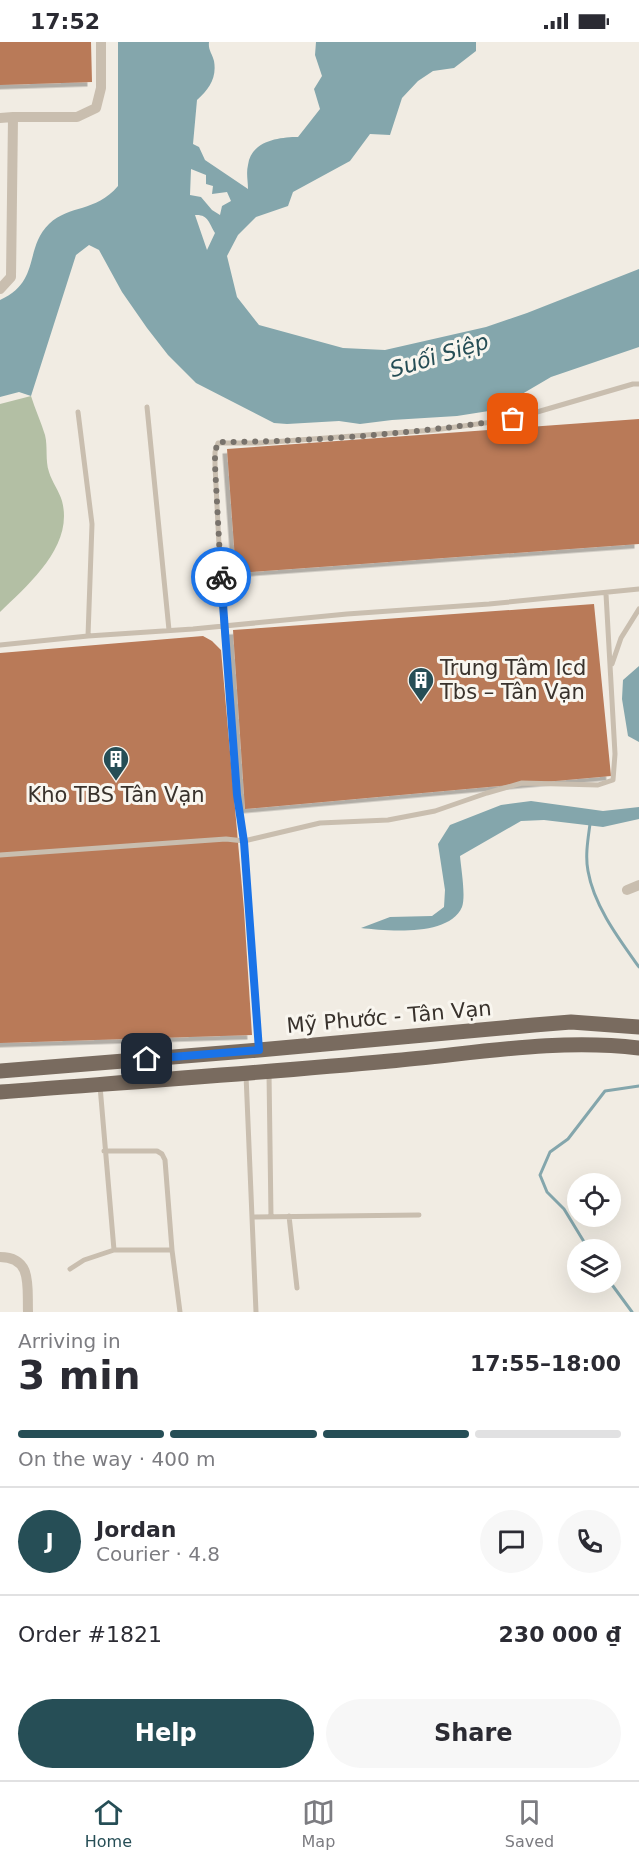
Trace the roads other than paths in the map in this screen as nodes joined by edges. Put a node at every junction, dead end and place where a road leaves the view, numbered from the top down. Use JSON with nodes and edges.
{"nodes":[{"id":1,"x":101,"y":42,"type":"edge"},
{"id":2,"x":13,"y":117,"type":"junction"},
{"id":3,"x":0,"y":118,"type":"edge"},
{"id":4,"x":0,"y":289,"type":"edge"},
{"id":5,"x":639,"y":384,"type":"edge"},
{"id":6,"x":147,"y":407,"type":"dead end"},
{"id":7,"x":78,"y":412,"type":"dead end"},
{"id":8,"x":639,"y":590,"type":"edge"},
{"id":9,"x":606,"y":594,"type":"junction"},
{"id":10,"x":639,"y":609,"type":"edge"},
{"id":11,"x":223,"y":625,"type":"junction"},
{"id":12,"x":169,"y":630,"type":"junction"},
{"id":13,"x":88,"y":636,"type":"junction"},
{"id":14,"x":0,"y":645,"type":"edge"},
{"id":15,"x":610,"y":668,"type":"junction"},
{"id":16,"x":244,"y":842,"type":"junction"},
{"id":17,"x":0,"y":855,"type":"edge"},
{"id":18,"x":639,"y":885,"type":"edge"},
{"id":19,"x":627,"y":890,"type":"dead end"},
{"id":20,"x":639,"y":1027,"type":"edge"},
{"id":21,"x":639,"y":1048,"type":"edge"},
{"id":22,"x":259,"y":1050,"type":"junction"},
{"id":23,"x":268,"y":1071,"type":"junction"},
{"id":24,"x":2,"y":1072,"type":"edge"},
{"id":25,"x":246,"y":1073,"type":"junction"},
{"id":26,"x":100,"y":1085,"type":"junction"},
{"id":27,"x":0,"y":1092,"type":"edge"},
{"id":28,"x":104,"y":1151,"type":"junction"},
{"id":29,"x":419,"y":1215,"type":"dead end"},
{"id":30,"x":289,"y":1216,"type":"junction"},
{"id":31,"x":253,"y":1217,"type":"junction"},
{"id":32,"x":271,"y":1217,"type":"junction"},
{"id":33,"x":114,"y":1250,"type":"junction"},
{"id":34,"x":172,"y":1250,"type":"junction"},
{"id":35,"x":0,"y":1257,"type":"edge"},
{"id":36,"x":70,"y":1269,"type":"dead end"},
{"id":37,"x":297,"y":1288,"type":"dead end"},
{"id":38,"x":28,"y":1312,"type":"edge"},
{"id":39,"x":180,"y":1312,"type":"edge"},
{"id":40,"x":256,"y":1312,"type":"edge"}],
"edges":[{"from":1,"to":2,"type":"street"},
{"from":2,"to":3,"type":"street"},
{"from":2,"to":4,"type":"street"},
{"from":5,"to":11,"type":"lane"},
{"from":6,"to":12,"type":"lane"},
{"from":7,"to":13,"type":"lane"},
{"from":8,"to":9,"type":"lane"},
{"from":9,"to":11,"type":"lane"},
{"from":9,"to":15,"type":"lane"},
{"from":10,"to":15,"type":"lane"},
{"from":11,"to":12,"type":"lane"},
{"from":11,"to":16,"type":"lane"},
{"from":12,"to":13,"type":"lane"},
{"from":13,"to":14,"type":"lane"},
{"from":15,"to":16,"type":"lane"},
{"from":16,"to":17,"type":"lane"},
{"from":16,"to":22,"type":"lane"},
{"from":18,"to":19,"type":"street"},
{"from":20,"to":22,"type":"main road","name":"Mỹ Phước - Tân Vạn"},
{"from":21,"to":23,"type":"main road","name":"Mỹ Phước - Tân Vạn"},
{"from":22,"to":24,"type":"main road","name":"Mỹ Phước - Tân Vạn"},
{"from":23,"to":25,"type":"main road","name":"Mỹ Phước - Tân Vạn"},
{"from":23,"to":32,"type":"lane"},
{"from":25,"to":26,"type":"main road","name":"Mỹ Phước - Tân Vạn"},
{"from":25,"to":31,"type":"lane"},
{"from":26,"to":27,"type":"main road","name":"Mỹ Phước - Tân Vạn"},
{"from":26,"to":28,"type":"lane"},
{"from":28,"to":33,"type":"lane"},
{"from":28,"to":34,"type":"lane"},
{"from":29,"to":30,"type":"lane"},
{"from":30,"to":32,"type":"lane"},
{"from":30,"to":37,"type":"lane"},
{"from":31,"to":32,"type":"lane"},
{"from":31,"to":40,"type":"lane"},
{"from":33,"to":34,"type":"lane"},
{"from":33,"to":36,"type":"lane"},
{"from":34,"to":39,"type":"lane"},
{"from":35,"to":38,"type":"street"}]}
